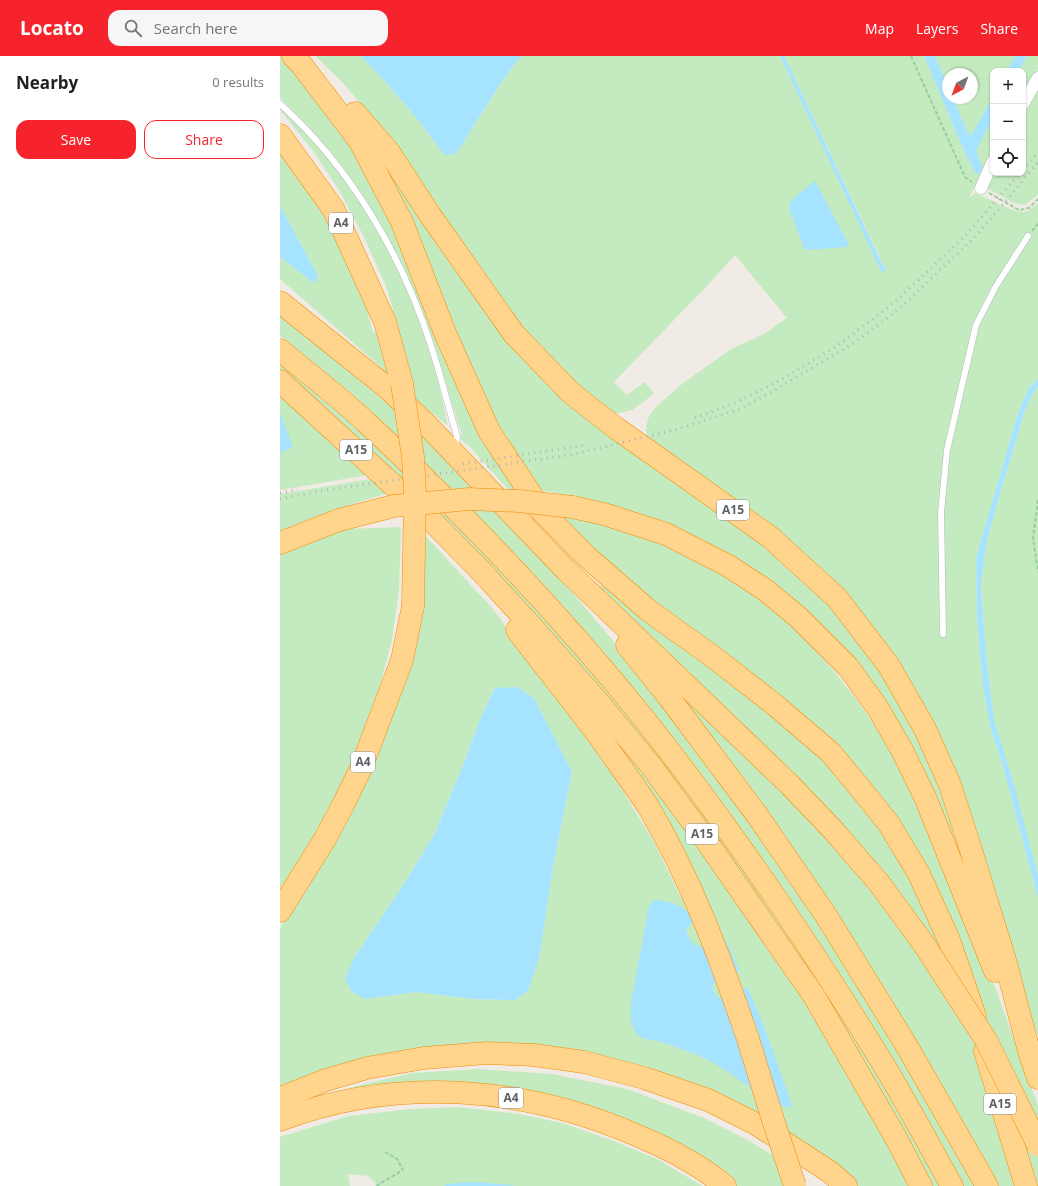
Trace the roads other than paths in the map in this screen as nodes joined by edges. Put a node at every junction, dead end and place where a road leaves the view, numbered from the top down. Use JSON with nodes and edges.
{"nodes":[{"id":1,"x":293,"y":56,"type":"edge"},
{"id":2,"x":303,"y":56,"type":"edge"},
{"id":3,"x":1038,"y":78,"type":"edge"},
{"id":4,"x":1026,"y":99,"type":"edge"},
{"id":5,"x":280,"y":104,"type":"edge"},
{"id":6,"x":280,"y":135,"type":"edge"},
{"id":7,"x":990,"y":168,"type":"edge"},
{"id":8,"x":981,"y":188,"type":"road end"},
{"id":9,"x":1028,"y":236,"type":"dead end"},
{"id":10,"x":280,"y":302,"type":"edge"},
{"id":11,"x":280,"y":350,"type":"edge"},
{"id":12,"x":280,"y":381,"type":"edge"},
{"id":13,"x":456,"y":456,"type":"junction"},
{"id":14,"x":431,"y":520,"type":"junction"},
{"id":15,"x":280,"y":543,"type":"edge"},
{"id":16,"x":566,"y":570,"type":"junction"},
{"id":17,"x":943,"y":634,"type":"dead end"},
{"id":18,"x":280,"y":910,"type":"edge"},
{"id":19,"x":1029,"y":1051,"type":"junction"},
{"id":20,"x":1038,"y":1078,"type":"edge"},
{"id":21,"x":280,"y":1098,"type":"edge"},
{"id":22,"x":708,"y":1100,"type":"junction"},
{"id":23,"x":280,"y":1120,"type":"edge"},
{"id":24,"x":1038,"y":1145,"type":"edge"},
{"id":25,"x":725,"y":1186,"type":"edge"},
{"id":26,"x":795,"y":1186,"type":"edge"},
{"id":27,"x":828,"y":1186,"type":"edge"},
{"id":28,"x":846,"y":1186,"type":"edge"},
{"id":29,"x":921,"y":1186,"type":"edge"},
{"id":30,"x":952,"y":1186,"type":"edge"},
{"id":31,"x":987,"y":1186,"type":"edge"},
{"id":32,"x":1026,"y":1186,"type":"edge"}],
"edges":[{"from":1,"to":32,"type":"highway","number":"A15"},
{"from":2,"to":19,"type":"highway","number":"A15"},
{"from":3,"to":4,"type":"street"},
{"from":5,"to":13,"type":"lane"},
{"from":6,"to":18,"type":"highway","number":"A4","bridge":true},
{"from":7,"to":8,"type":"street"},
{"from":9,"to":17,"type":"lane"},
{"from":10,"to":13,"type":"highway","number":"A15"},
{"from":11,"to":30,"type":"highway","number":"A15"},
{"from":12,"to":14,"type":"highway","number":"A15"},
{"from":13,"to":16,"type":"highway","number":"A15"},
{"from":14,"to":26,"type":"highway","number":"A15","bridge":true},
{"from":14,"to":29,"type":"highway","number":"A15"},
{"from":15,"to":19,"type":"highway","number":"A15","bridge":true},
{"from":16,"to":24,"type":"highway","number":"A15","bridge":true},
{"from":16,"to":31,"type":"highway","number":"A15"},
{"from":19,"to":20,"type":"highway","number":"A15"},
{"from":21,"to":22,"type":"highway"},
{"from":22,"to":27,"type":"highway"},
{"from":22,"to":28,"type":"highway"},
{"from":23,"to":25,"type":"highway","number":"A4"}]}
